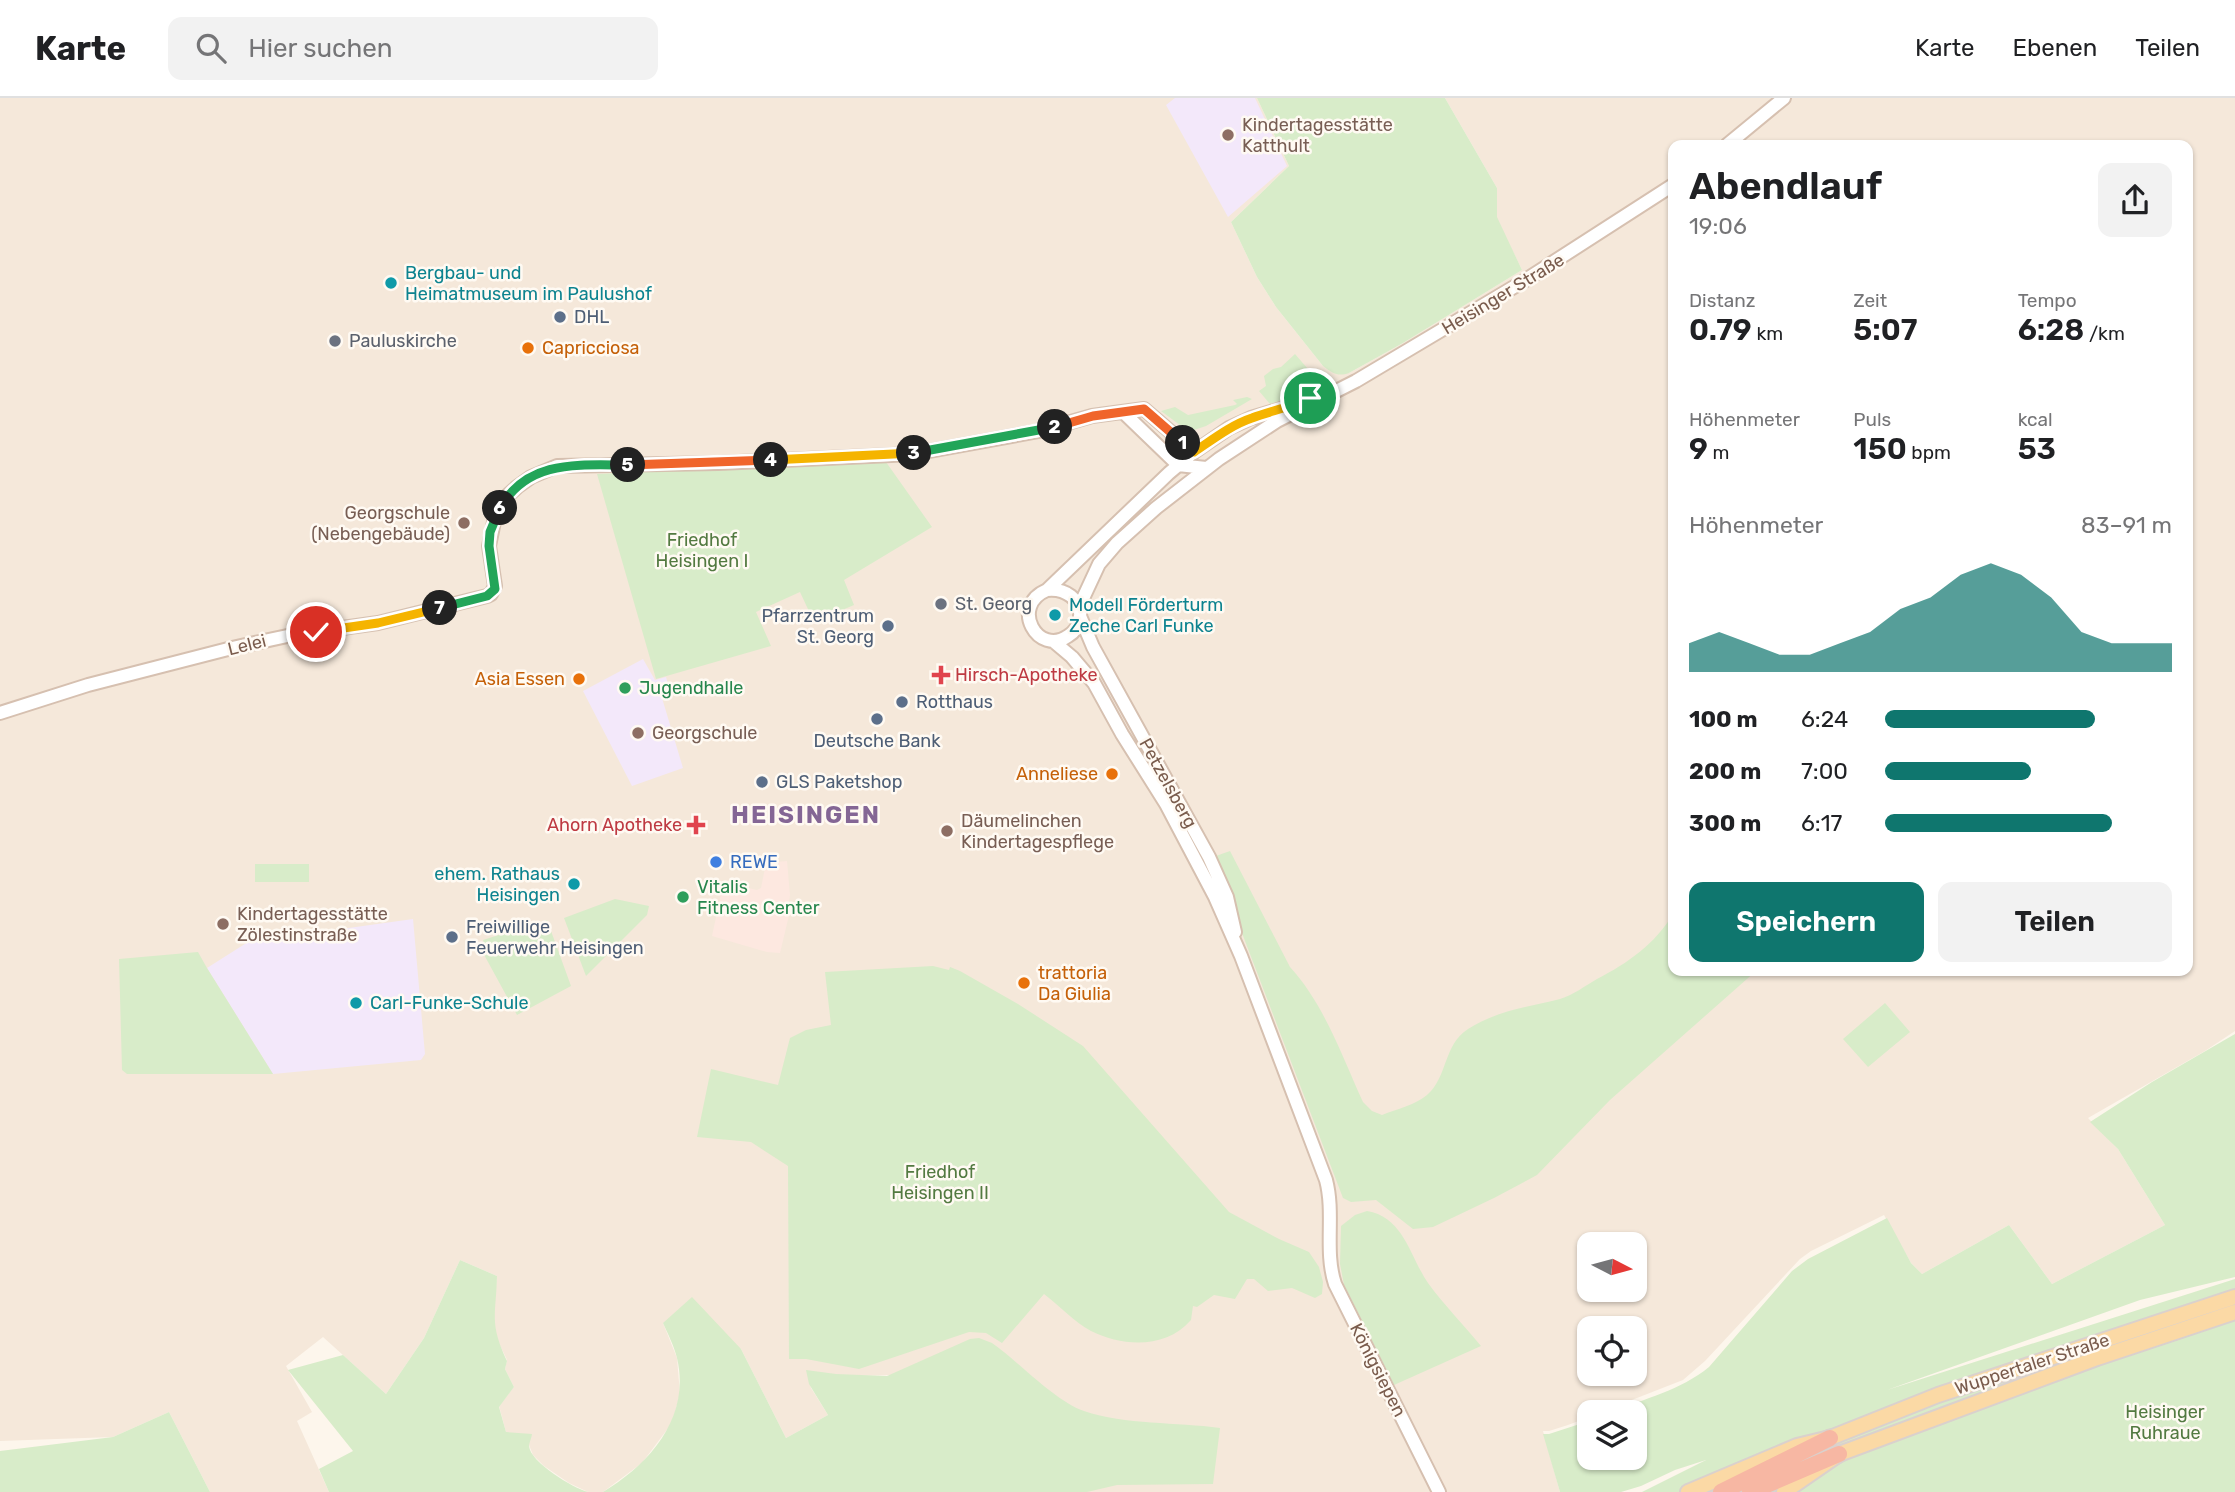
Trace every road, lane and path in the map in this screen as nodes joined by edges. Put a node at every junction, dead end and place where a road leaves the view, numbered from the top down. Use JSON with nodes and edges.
{"nodes":[{"id":1,"x":1784,"y":98,"type":"edge"},
{"id":2,"x":1733,"y":140,"type":"edge"},
{"id":3,"x":1668,"y":188,"type":"edge"},
{"id":4,"x":1328,"y":394,"type":"junction"},
{"id":5,"x":1123,"y":412,"type":"junction"},
{"id":6,"x":1194,"y":452,"type":"junction"},
{"id":7,"x":1178,"y":465,"type":"junction"},
{"id":8,"x":1192,"y":466,"type":"junction"},
{"id":9,"x":1206,"y":468,"type":"junction"},
{"id":10,"x":1189,"y":480,"type":"junction"},
{"id":11,"x":1047,"y":590,"type":"junction"},
{"id":12,"x":1079,"y":611,"type":"junction"},
{"id":13,"x":1053,"y":641,"type":"junction"},
{"id":14,"x":0,"y":713,"type":"edge"},
{"id":15,"x":1241,"y":956,"type":"junction"},
{"id":16,"x":1330,"y":1244,"type":"joint"},
{"id":17,"x":2235,"y":1297,"type":"edge"},
{"id":18,"x":2235,"y":1312,"type":"edge"},
{"id":19,"x":1830,"y":1438,"type":"junction"},
{"id":20,"x":1839,"y":1454,"type":"junction"},
{"id":21,"x":1439,"y":1492,"type":"edge"},
{"id":22,"x":1688,"y":1492,"type":"edge"},
{"id":23,"x":1721,"y":1492,"type":"edge"},
{"id":24,"x":1750,"y":1492,"type":"edge"},
{"id":25,"x":1783,"y":1492,"type":"edge"}],
"edges":[{"from":1,"to":2,"type":"main road"},
{"from":3,"to":4,"type":"main road","name":"Heisinger Straße"},
{"from":4,"to":6,"type":"main road","name":"Heisinger Straße"},
{"from":4,"to":9,"type":"main road","name":"Heisinger Straße"},
{"from":5,"to":6,"type":"main road"},
{"from":5,"to":7,"type":"main road"},
{"from":5,"to":14,"type":"main road","name":"Lelei"},
{"from":6,"to":7,"type":"main road","name":"Heisinger Straße"},
{"from":6,"to":8,"type":"main road"},
{"from":7,"to":8,"type":"main road"},
{"from":7,"to":11,"type":"main road","name":"Heisinger Straße"},
{"from":8,"to":9,"type":"main road"},
{"from":8,"to":10,"type":"main road"},
{"from":9,"to":10,"type":"main road","name":"Heisinger Straße"},
{"from":10,"to":12,"type":"main road","name":"Heisinger Straße"},
{"from":11,"to":12,"type":"main road"},
{"from":11,"to":13,"type":"main road"},
{"from":12,"to":13,"type":"main road","name":"Heisinger Straße"},
{"from":12,"to":15,"type":"main road","name":"Petzelsberg"},
{"from":13,"to":15,"type":"main road","name":"Petzelsberg"},
{"from":15,"to":16,"type":"main road","name":"Petzelsberg"},
{"from":16,"to":21,"type":"main road","name":"Königsiepen"},
{"from":17,"to":19,"type":"main road","name":"Wuppertaler Straße"},
{"from":18,"to":20,"type":"main road","name":"Wuppertaler Straße"},
{"from":19,"to":22,"type":"main road","name":"Wuppertaler Straße"},
{"from":19,"to":23,"type":"highway"},
{"from":20,"to":24,"type":"highway"},
{"from":20,"to":25,"type":"main road","name":"Wuppertaler Straße"}]}
